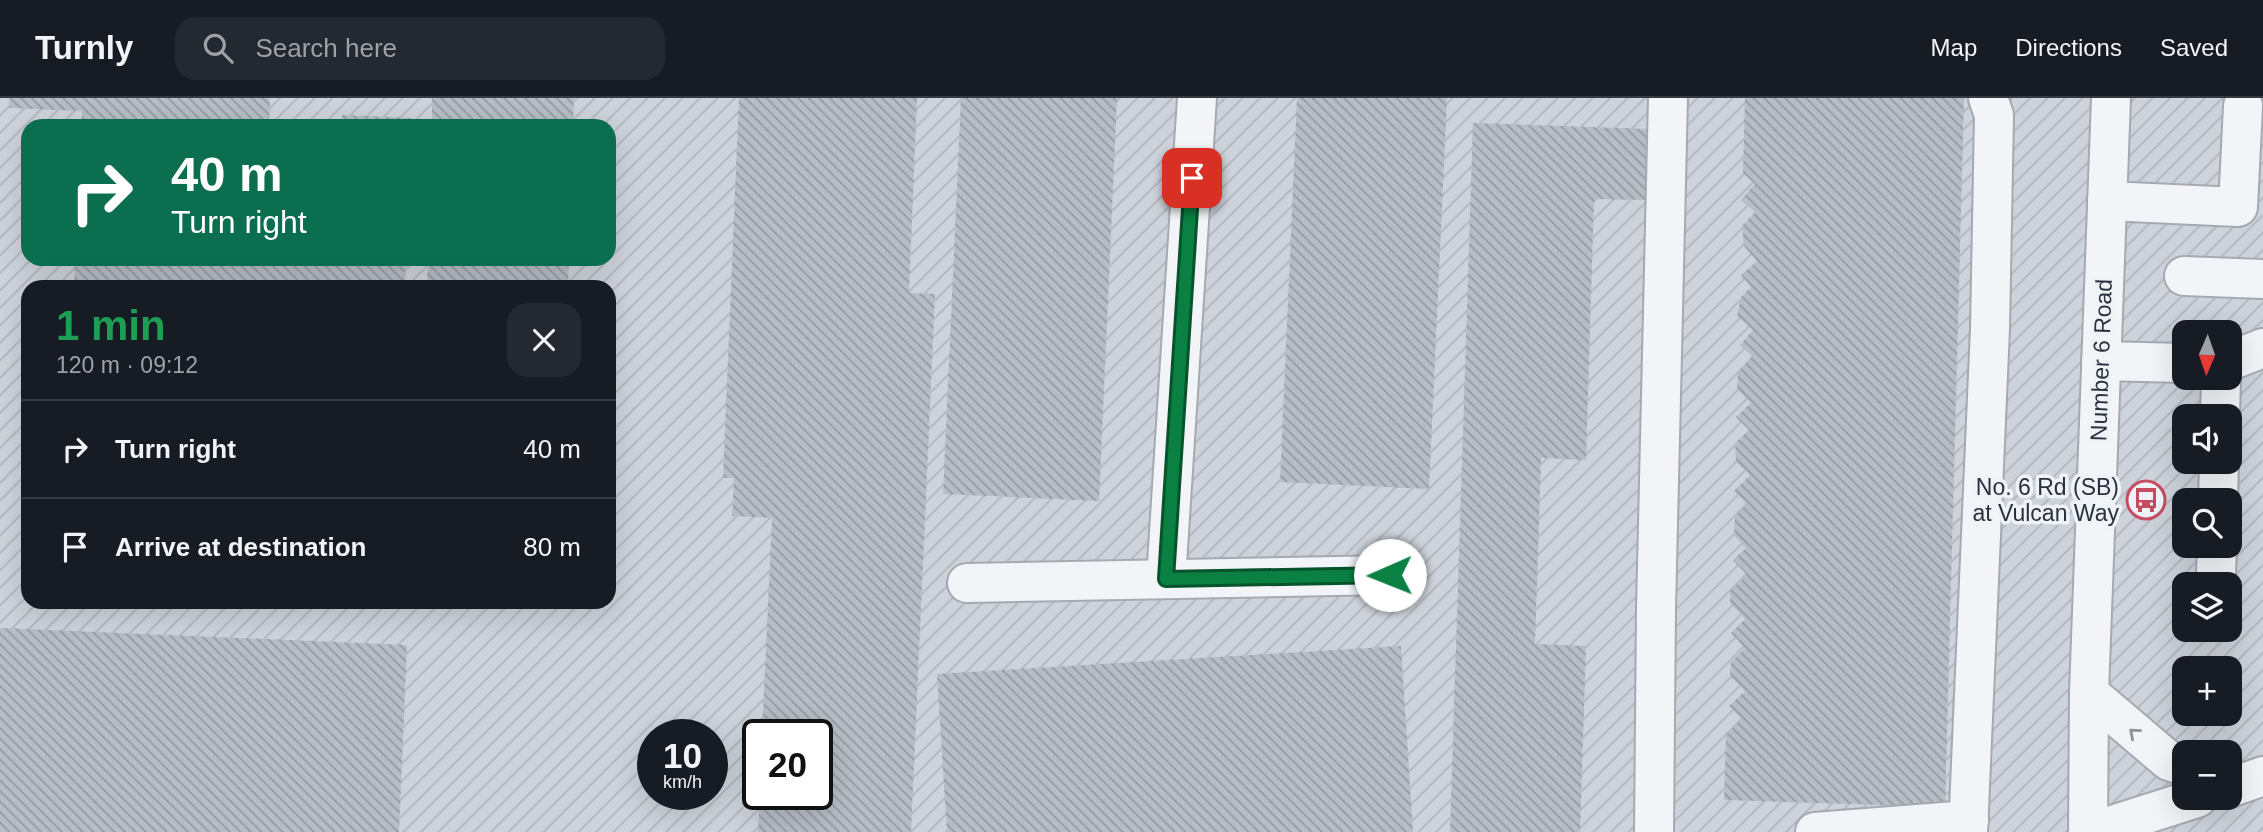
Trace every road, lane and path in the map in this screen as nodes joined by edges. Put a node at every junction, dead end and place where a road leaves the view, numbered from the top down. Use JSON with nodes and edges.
{"nodes":[{"id":1,"x":1197,"y":98,"type":"edge"},
{"id":2,"x":1668,"y":98,"type":"edge"},
{"id":3,"x":1988,"y":98,"type":"edge"},
{"id":4,"x":2111,"y":98,"type":"edge"},
{"id":5,"x":2243,"y":106,"type":"dead end"},
{"id":6,"x":2107,"y":201,"type":"junction"},
{"id":7,"x":2250,"y":207,"type":"edge"},
{"id":8,"x":2185,"y":276,"type":"dead end"},
{"id":9,"x":2263,"y":279,"type":"edge"},
{"id":10,"x":2263,"y":348,"type":"edge"},
{"id":11,"x":2242,"y":356,"type":"edge"},
{"id":12,"x":2101,"y":361,"type":"junction"},
{"id":13,"x":2172,"y":363,"type":"edge"},
{"id":14,"x":1390,"y":575,"type":"dead end"},
{"id":15,"x":1166,"y":579,"type":"junction"},
{"id":16,"x":967,"y":583,"type":"dead end"},
{"id":17,"x":2089,"y":693,"type":"junction"},
{"id":18,"x":2172,"y":760,"type":"edge"},
{"id":19,"x":2172,"y":806,"type":"edge"},
{"id":20,"x":1969,"y":826,"type":"edge"},
{"id":21,"x":1654,"y":832,"type":"edge"},
{"id":22,"x":1815,"y":832,"type":"edge"},
{"id":23,"x":2089,"y":832,"type":"edge"}],
"edges":[{"from":1,"to":15,"type":"street"},
{"from":2,"to":21,"type":"street"},
{"from":3,"to":20,"type":"street"},
{"from":4,"to":6,"type":"street","name":"Number 6 Road"},
{"from":5,"to":7,"type":"street"},
{"from":6,"to":7,"type":"street"},
{"from":6,"to":12,"type":"street","name":"Number 6 Road"},
{"from":8,"to":9,"type":"street"},
{"from":10,"to":11,"type":"street"},
{"from":12,"to":13,"type":"street"},
{"from":12,"to":17,"type":"street","name":"Number 6 Road"},
{"from":14,"to":15,"type":"street"},
{"from":15,"to":16,"type":"street"},
{"from":18,"to":17,"type":"street","one_way":true},
{"from":17,"to":23,"type":"street","name":"Number 6 Road"},
{"from":19,"to":23,"type":"street"},
{"from":20,"to":22,"type":"street"}]}
